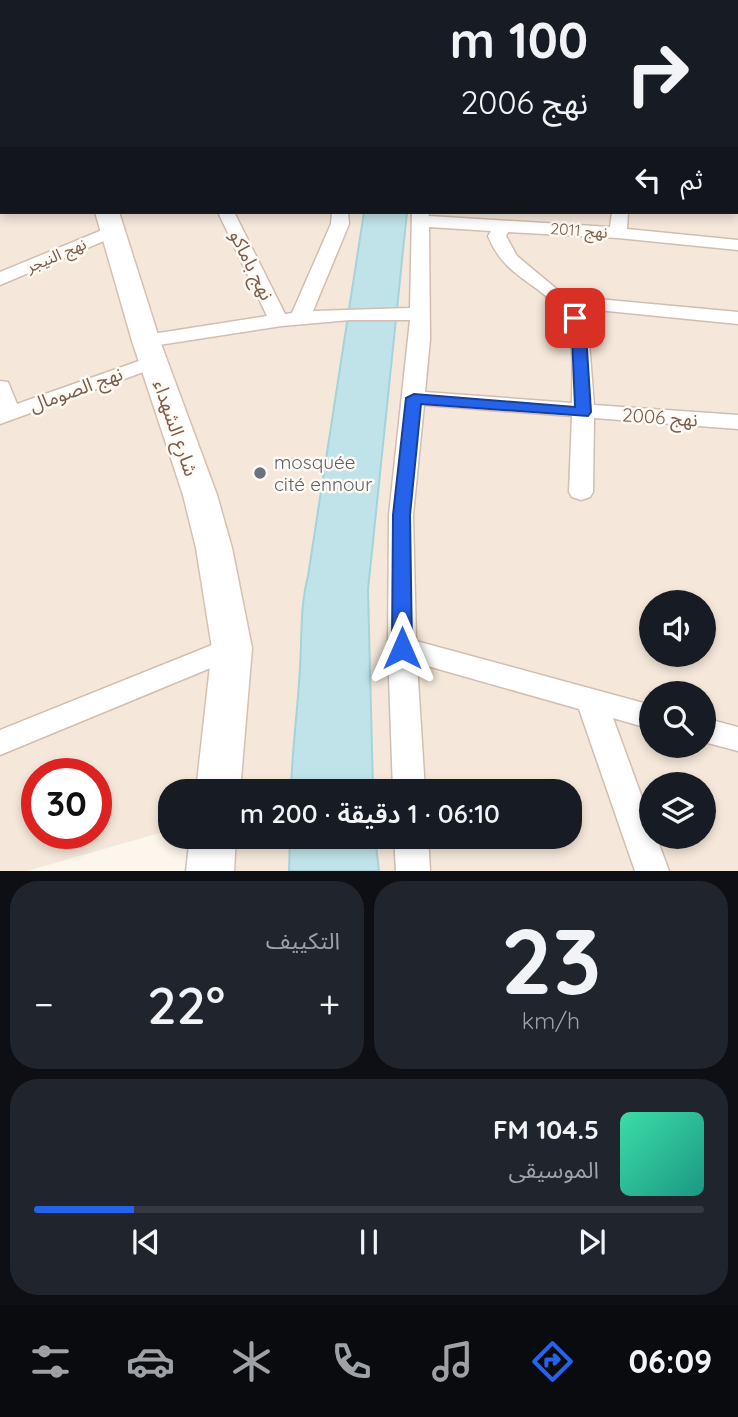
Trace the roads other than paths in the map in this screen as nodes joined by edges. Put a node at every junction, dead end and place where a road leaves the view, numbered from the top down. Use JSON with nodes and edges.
{"nodes":[{"id":1,"x":227,"y":214,"type":"edge"},
{"id":2,"x":340,"y":214,"type":"edge"},
{"id":3,"x":620,"y":214,"type":"edge"},
{"id":4,"x":420,"y":216,"type":"edge"},
{"id":5,"x":109,"y":222,"type":"edge"},
{"id":6,"x":503,"y":225,"type":"junction"},
{"id":7,"x":618,"y":233,"type":"junction"},
{"id":8,"x":738,"y":245,"type":"edge"},
{"id":9,"x":0,"y":279,"type":"edge"},
{"id":10,"x":562,"y":301,"type":"junction"},
{"id":11,"x":414,"y":314,"type":"junction"},
{"id":12,"x":301,"y":316,"type":"junction"},
{"id":13,"x":738,"y":318,"type":"edge"},
{"id":14,"x":278,"y":319,"type":"junction"},
{"id":15,"x":150,"y":351,"type":"junction"},
{"id":16,"x":0,"y":387,"type":"edge"},
{"id":17,"x":414,"y":398,"type":"junction"},
{"id":18,"x":583,"y":412,"type":"junction"},
{"id":19,"x":4,"y":415,"type":"edge"},
{"id":20,"x":738,"y":422,"type":"edge"},
{"id":21,"x":581,"y":492,"type":"dead end"},
{"id":22,"x":232,"y":648,"type":"junction"},
{"id":23,"x":402,"y":648,"type":"junction"},
{"id":24,"x":592,"y":702,"type":"junction"},
{"id":25,"x":639,"y":714,"type":"edge"},
{"id":26,"x":716,"y":733,"type":"edge"},
{"id":27,"x":738,"y":738,"type":"edge"},
{"id":28,"x":0,"y":743,"type":"edge"},
{"id":29,"x":219,"y":779,"type":"edge"},
{"id":30,"x":408,"y":779,"type":"edge"},
{"id":31,"x":213,"y":849,"type":"edge"},
{"id":32,"x":412,"y":849,"type":"edge"},
{"id":33,"x":210,"y":871,"type":"edge"},
{"id":34,"x":413,"y":871,"type":"edge"},
{"id":35,"x":652,"y":871,"type":"edge"}],
"edges":[{"from":1,"to":14,"type":"street","name":"نهج باماكو"},
{"from":2,"to":12,"type":"street"},
{"from":3,"to":7,"type":"street"},
{"from":4,"to":6,"type":"street","name":"نهج 2011"},
{"from":4,"to":11,"type":"street"},
{"from":5,"to":9,"type":"street","name":"نهج النيجر"},
{"from":5,"to":15,"type":"main road","name":"شارع الشهداء"},
{"from":6,"to":7,"type":"street","name":"نهج 2011"},
{"from":6,"to":10,"type":"street"},
{"from":7,"to":8,"type":"street","name":"نهج 2011"},
{"from":10,"to":13,"type":"street"},
{"from":10,"to":18,"type":"street"},
{"from":11,"to":12,"type":"street","name":"نهج الصومال"},
{"from":11,"to":17,"type":"street"},
{"from":12,"to":14,"type":"street","name":"نهج الصومال"},
{"from":14,"to":15,"type":"street","name":"نهج الصومال"},
{"from":15,"to":19,"type":"street","name":"نهج الصومال"},
{"from":15,"to":22,"type":"main road","name":"شارع الشهداء"},
{"from":16,"to":19,"type":"street"},
{"from":17,"to":18,"type":"street","name":"نهج 2006"},
{"from":17,"to":23,"type":"street"},
{"from":18,"to":20,"type":"street","name":"نهج 2006"},
{"from":18,"to":21,"type":"street"},
{"from":22,"to":28,"type":"street"},
{"from":22,"to":29,"type":"main road","name":"شارع الشهداء"},
{"from":23,"to":24,"type":"street"},
{"from":23,"to":30,"type":"street"},
{"from":24,"to":25,"type":"street"},
{"from":24,"to":35,"type":"street"},
{"from":26,"to":27,"type":"street"},
{"from":31,"to":33,"type":"main road"},
{"from":32,"to":34,"type":"street"}]}
